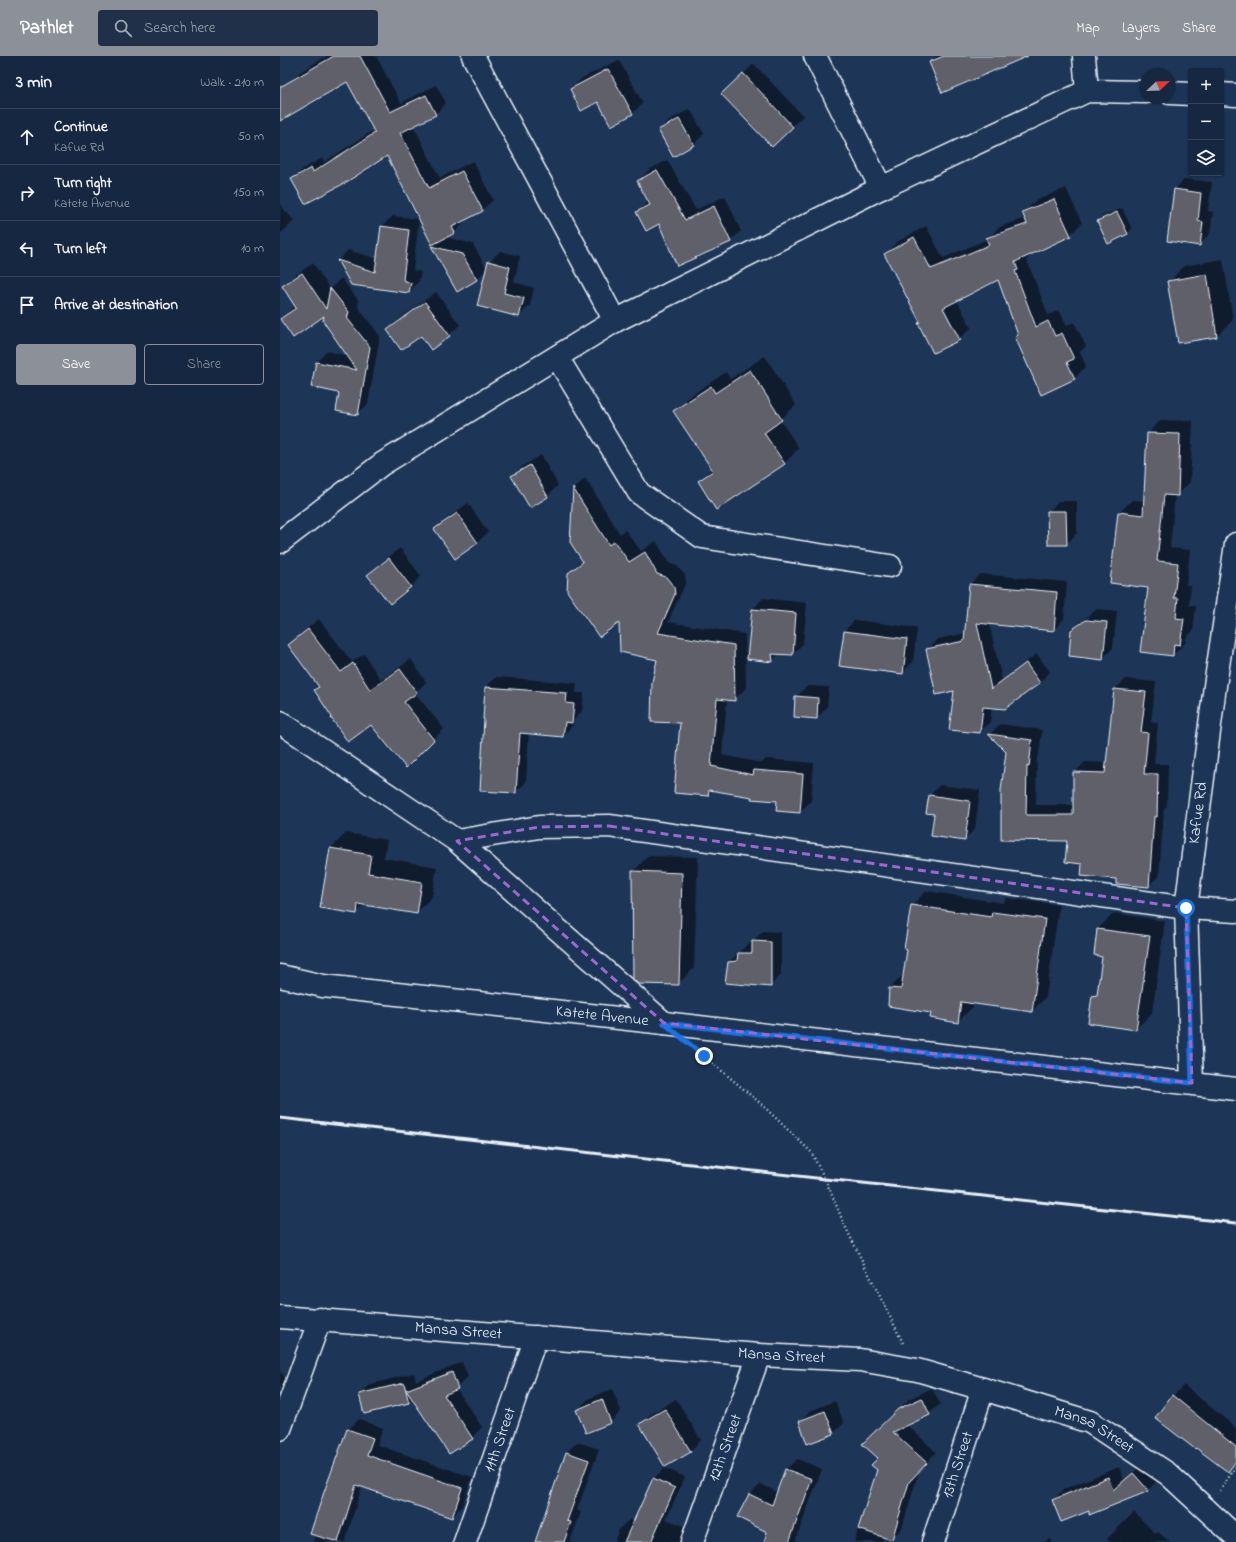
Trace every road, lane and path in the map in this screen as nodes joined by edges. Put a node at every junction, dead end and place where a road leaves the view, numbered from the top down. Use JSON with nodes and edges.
{"nodes":[{"id":1,"x":473,"y":56,"type":"edge"},
{"id":2,"x":815,"y":56,"type":"edge"},
{"id":3,"x":1084,"y":56,"type":"edge"},
{"id":4,"x":1087,"y":91,"type":"junction"},
{"id":5,"x":1140,"y":92,"type":"edge"},
{"id":6,"x":1176,"y":93,"type":"edge"},
{"id":7,"x":1188,"y":94,"type":"edge"},
{"id":8,"x":1224,"y":94,"type":"edge"},
{"id":9,"x":1236,"y":95,"type":"edge"},
{"id":10,"x":881,"y":188,"type":"junction"},
{"id":11,"x":615,"y":321,"type":"junction"},
{"id":12,"x":557,"y":357,"type":"junction"},
{"id":13,"x":280,"y":542,"type":"edge"},
{"id":14,"x":1236,"y":544,"type":"edge"},
{"id":15,"x":890,"y":566,"type":"dead end"},
{"id":16,"x":280,"y":722,"type":"edge"},
{"id":17,"x":456,"y":841,"type":"junction"},
{"id":18,"x":1186,"y":908,"type":"junction"},
{"id":19,"x":1236,"y":911,"type":"edge"},
{"id":20,"x":280,"y":976,"type":"edge"},
{"id":21,"x":664,"y":1023,"type":"junction"},
{"id":22,"x":693,"y":1046,"type":"dead end"},
{"id":23,"x":1192,"y":1083,"type":"junction"},
{"id":24,"x":1236,"y":1089,"type":"edge"},
{"id":25,"x":280,"y":1317,"type":"edge"},
{"id":26,"x":320,"y":1319,"type":"junction"},
{"id":27,"x":536,"y":1337,"type":"junction"},
{"id":28,"x":759,"y":1355,"type":"junction"},
{"id":29,"x":917,"y":1370,"type":"junction"},
{"id":30,"x":983,"y":1389,"type":"junction"},
{"id":31,"x":280,"y":1429,"type":"edge"},
{"id":32,"x":1236,"y":1466,"type":"edge"},
{"id":33,"x":1208,"y":1511,"type":"junction"},
{"id":34,"x":1236,"y":1537,"type":"edge"},
{"id":35,"x":465,"y":1542,"type":"edge"},
{"id":36,"x":692,"y":1542,"type":"edge"},
{"id":37,"x":933,"y":1542,"type":"edge"}],
"edges":[{"from":1,"to":11,"type":"street"},
{"from":2,"to":10,"type":"street"},
{"from":3,"to":4,"type":"street"},
{"from":4,"to":5,"type":"street"},
{"from":4,"to":10,"type":"street"},
{"from":6,"to":7,"type":"street"},
{"from":8,"to":9,"type":"street"},
{"from":10,"to":11,"type":"street"},
{"from":11,"to":12,"type":"street"},
{"from":12,"to":13,"type":"street"},
{"from":12,"to":15,"type":"street"},
{"from":14,"to":18,"type":"street","name":"Kafue Rd"},
{"from":16,"to":17,"type":"street"},
{"from":17,"to":18,"type":"street"},
{"from":17,"to":21,"type":"street"},
{"from":18,"to":19,"type":"street"},
{"from":18,"to":23,"type":"street","name":"Kafue Rd"},
{"from":20,"to":21,"type":"street","name":"Katete Avenue"},
{"from":21,"to":23,"type":"street","name":"Katete Avenue"},
{"from":22,"to":29,"type":"path"},
{"from":23,"to":24,"type":"street","name":"Katete Avenue"},
{"from":25,"to":26,"type":"street","name":"Mansa Street"},
{"from":26,"to":27,"type":"street","name":"Mansa Street"},
{"from":26,"to":31,"type":"street"},
{"from":27,"to":28,"type":"street","name":"Mansa Street"},
{"from":27,"to":35,"type":"street","name":"11th Street"},
{"from":28,"to":29,"type":"street","name":"Mansa Street"},
{"from":28,"to":36,"type":"street","name":"12th Street"},
{"from":29,"to":30,"type":"street","name":"Mansa Street"},
{"from":30,"to":33,"type":"street","name":"Mansa Street"},
{"from":30,"to":37,"type":"street","name":"13th Street"},
{"from":32,"to":33,"type":"path"},
{"from":33,"to":34,"type":"street","name":"Mansa Street"}]}
